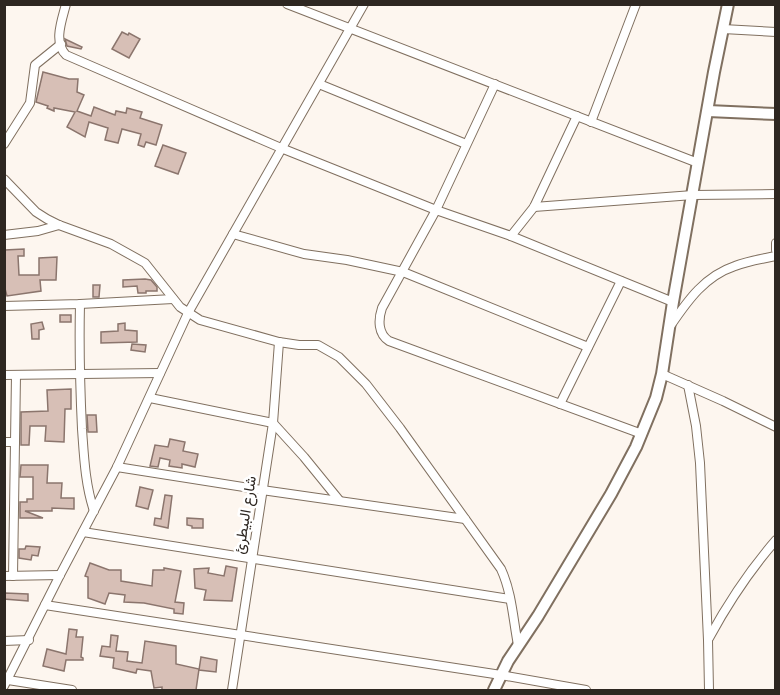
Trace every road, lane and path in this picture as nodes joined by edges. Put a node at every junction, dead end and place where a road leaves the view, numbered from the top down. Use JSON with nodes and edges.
{"nodes":[{"id":1,"x":66,"y":4,"type":"edge"},
{"id":2,"x":287,"y":4,"type":"edge"},
{"id":3,"x":364,"y":4,"type":"edge"},
{"id":4,"x":636,"y":4,"type":"edge"},
{"id":5,"x":728,"y":4,"type":"edge"},
{"id":6,"x":351,"y":28,"type":"junction"},
{"id":7,"x":723,"y":29,"type":"junction"},
{"id":8,"x":776,"y":32,"type":"edge"},
{"id":9,"x":60,"y":44,"type":"junction"},
{"id":10,"x":319,"y":84,"type":"junction"},
{"id":11,"x":495,"y":84,"type":"junction"},
{"id":12,"x":708,"y":111,"type":"junction"},
{"id":13,"x":776,"y":114,"type":"edge"},
{"id":14,"x":577,"y":116,"type":"junction"},
{"id":15,"x":591,"y":122,"type":"junction"},
{"id":16,"x":4,"y":144,"type":"edge"},
{"id":17,"x":466,"y":144,"type":"junction"},
{"id":18,"x":281,"y":148,"type":"junction"},
{"id":19,"x":698,"y":164,"type":"junction"},
{"id":20,"x":4,"y":179,"type":"edge"},
{"id":21,"x":776,"y":194,"type":"edge"},
{"id":22,"x":693,"y":195,"type":"junction"},
{"id":23,"x":534,"y":207,"type":"junction"},
{"id":24,"x":436,"y":210,"type":"junction"},
{"id":25,"x":59,"y":225,"type":"junction"},
{"id":26,"x":233,"y":234,"type":"junction"},
{"id":27,"x":4,"y":235,"type":"edge"},
{"id":28,"x":511,"y":236,"type":"junction"},
{"id":29,"x":776,"y":243,"type":"edge"},
{"id":30,"x":776,"y":250,"type":"edge"},
{"id":31,"x":776,"y":256,"type":"edge"},
{"id":32,"x":403,"y":272,"type":"junction"},
{"id":33,"x":621,"y":281,"type":"junction"},
{"id":34,"x":173,"y":299,"type":"junction"},
{"id":35,"x":673,"y":302,"type":"junction"},
{"id":36,"x":80,"y":304,"type":"junction"},
{"id":37,"x":4,"y":306,"type":"edge"},
{"id":38,"x":188,"y":313,"type":"junction"},
{"id":39,"x":669,"y":328,"type":"junction"},
{"id":40,"x":279,"y":342,"type":"junction"},
{"id":41,"x":588,"y":347,"type":"junction"},
{"id":42,"x":79,"y":373,"type":"junction"},
{"id":43,"x":160,"y":373,"type":"junction"},
{"id":44,"x":662,"y":374,"type":"junction"},
{"id":45,"x":4,"y":375,"type":"edge"},
{"id":46,"x":16,"y":375,"type":"junction"},
{"id":47,"x":688,"y":385,"type":"junction"},
{"id":48,"x":150,"y":399,"type":"junction"},
{"id":49,"x":560,"y":404,"type":"junction"},
{"id":50,"x":273,"y":423,"type":"junction"},
{"id":51,"x":776,"y":427,"type":"edge"},
{"id":52,"x":642,"y":434,"type":"junction"},
{"id":53,"x":4,"y":442,"type":"edge"},
{"id":54,"x":15,"y":442,"type":"junction"},
{"id":55,"x":117,"y":467,"type":"junction"},
{"id":56,"x":262,"y":490,"type":"junction"},
{"id":57,"x":339,"y":500,"type":"junction"},
{"id":58,"x":4,"y":510,"type":"edge"},
{"id":59,"x":14,"y":510,"type":"junction"},
{"id":60,"x":94,"y":511,"type":"junction"},
{"id":61,"x":465,"y":519,"type":"junction"},
{"id":62,"x":83,"y":532,"type":"junction"},
{"id":63,"x":776,"y":540,"type":"edge"},
{"id":64,"x":252,"y":558,"type":"junction"},
{"id":65,"x":60,"y":575,"type":"junction"},
{"id":66,"x":9,"y":576,"type":"edge"},
{"id":67,"x":510,"y":599,"type":"junction"},
{"id":68,"x":45,"y":605,"type":"junction"},
{"id":69,"x":240,"y":634,"type":"junction"},
{"id":70,"x":29,"y":640,"type":"junction"},
{"id":71,"x":708,"y":640,"type":"junction"},
{"id":72,"x":4,"y":641,"type":"edge"},
{"id":73,"x":518,"y":645,"type":"junction"},
{"id":74,"x":501,"y":675,"type":"junction"},
{"id":75,"x":6,"y":683,"type":"edge"},
{"id":76,"x":72,"y":690,"type":"edge"},
{"id":77,"x":232,"y":690,"type":"edge"},
{"id":78,"x":494,"y":690,"type":"edge"},
{"id":79,"x":586,"y":690,"type":"edge"},
{"id":80,"x":709,"y":690,"type":"edge"}],
"edges":[{"from":1,"to":9,"type":"street"},
{"from":2,"to":6,"type":"street"},
{"from":3,"to":6,"type":"street"},
{"from":4,"to":15,"type":"street"},
{"from":5,"to":7,"type":"main road"},
{"from":6,"to":10,"type":"street"},
{"from":6,"to":11,"type":"street"},
{"from":7,"to":8,"type":"street"},
{"from":7,"to":12,"type":"main road"},
{"from":9,"to":16,"type":"street"},
{"from":9,"to":18,"type":"street"},
{"from":10,"to":17,"type":"street"},
{"from":10,"to":18,"type":"street"},
{"from":11,"to":14,"type":"street"},
{"from":11,"to":17,"type":"street"},
{"from":12,"to":13,"type":"main road"},
{"from":12,"to":19,"type":"main road"},
{"from":14,"to":15,"type":"street"},
{"from":14,"to":23,"type":"street"},
{"from":15,"to":19,"type":"street"},
{"from":17,"to":24,"type":"street"},
{"from":18,"to":24,"type":"street"},
{"from":18,"to":26,"type":"street"},
{"from":19,"to":22,"type":"main road"},
{"from":20,"to":25,"type":"street"},
{"from":21,"to":22,"type":"street"},
{"from":22,"to":23,"type":"street"},
{"from":22,"to":35,"type":"main road"},
{"from":23,"to":28,"type":"street"},
{"from":24,"to":28,"type":"street"},
{"from":24,"to":32,"type":"street"},
{"from":25,"to":27,"type":"street"},
{"from":25,"to":34,"type":"street"},
{"from":26,"to":32,"type":"street"},
{"from":26,"to":38,"type":"street"},
{"from":28,"to":33,"type":"street"},
{"from":29,"to":30,"type":"street"},
{"from":31,"to":39,"type":"street"},
{"from":32,"to":41,"type":"street"},
{"from":32,"to":49,"type":"street"},
{"from":33,"to":35,"type":"street"},
{"from":33,"to":41,"type":"street"},
{"from":34,"to":36,"type":"street"},
{"from":34,"to":38,"type":"street"},
{"from":35,"to":39,"type":"main road"},
{"from":36,"to":37,"type":"street"},
{"from":36,"to":42,"type":"street"},
{"from":38,"to":40,"type":"street"},
{"from":38,"to":43,"type":"street"},
{"from":39,"to":44,"type":"main road"},
{"from":40,"to":50,"type":"street","name":"شارع البيطرئ"},
{"from":40,"to":61,"type":"street"},
{"from":41,"to":49,"type":"street"},
{"from":42,"to":43,"type":"street"},
{"from":42,"to":46,"type":"street"},
{"from":42,"to":60,"type":"street"},
{"from":43,"to":48,"type":"street"},
{"from":44,"to":47,"type":"street"},
{"from":44,"to":52,"type":"main road"},
{"from":45,"to":46,"type":"street"},
{"from":46,"to":54,"type":"street"},
{"from":47,"to":51,"type":"street"},
{"from":47,"to":71,"type":"street"},
{"from":48,"to":50,"type":"street"},
{"from":48,"to":55,"type":"street"},
{"from":49,"to":52,"type":"street"},
{"from":50,"to":56,"type":"street","name":"شارع البيطرئ"},
{"from":50,"to":57,"type":"street"},
{"from":52,"to":73,"type":"main road"},
{"from":53,"to":54,"type":"street"},
{"from":54,"to":59,"type":"street"},
{"from":55,"to":56,"type":"street"},
{"from":55,"to":60,"type":"street"},
{"from":56,"to":57,"type":"street"},
{"from":56,"to":64,"type":"street","name":"شارع البيطرئ"},
{"from":57,"to":61,"type":"street"},
{"from":58,"to":59,"type":"street"},
{"from":59,"to":66,"type":"street"},
{"from":60,"to":62,"type":"street"},
{"from":61,"to":67,"type":"street"},
{"from":62,"to":64,"type":"street"},
{"from":62,"to":65,"type":"street"},
{"from":63,"to":71,"type":"street"},
{"from":64,"to":67,"type":"street"},
{"from":64,"to":69,"type":"street","name":"شارع البيطرئ"},
{"from":65,"to":66,"type":"street"},
{"from":65,"to":68,"type":"street"},
{"from":67,"to":73,"type":"street"},
{"from":68,"to":69,"type":"street"},
{"from":68,"to":70,"type":"street"},
{"from":69,"to":74,"type":"street"},
{"from":69,"to":77,"type":"street","name":"شارع البيطرئ"},
{"from":70,"to":72,"type":"street"},
{"from":70,"to":75,"type":"street"},
{"from":71,"to":80,"type":"street"},
{"from":73,"to":74,"type":"main road"},
{"from":74,"to":78,"type":"main road"},
{"from":74,"to":79,"type":"street"},
{"from":75,"to":76,"type":"street"}]}
